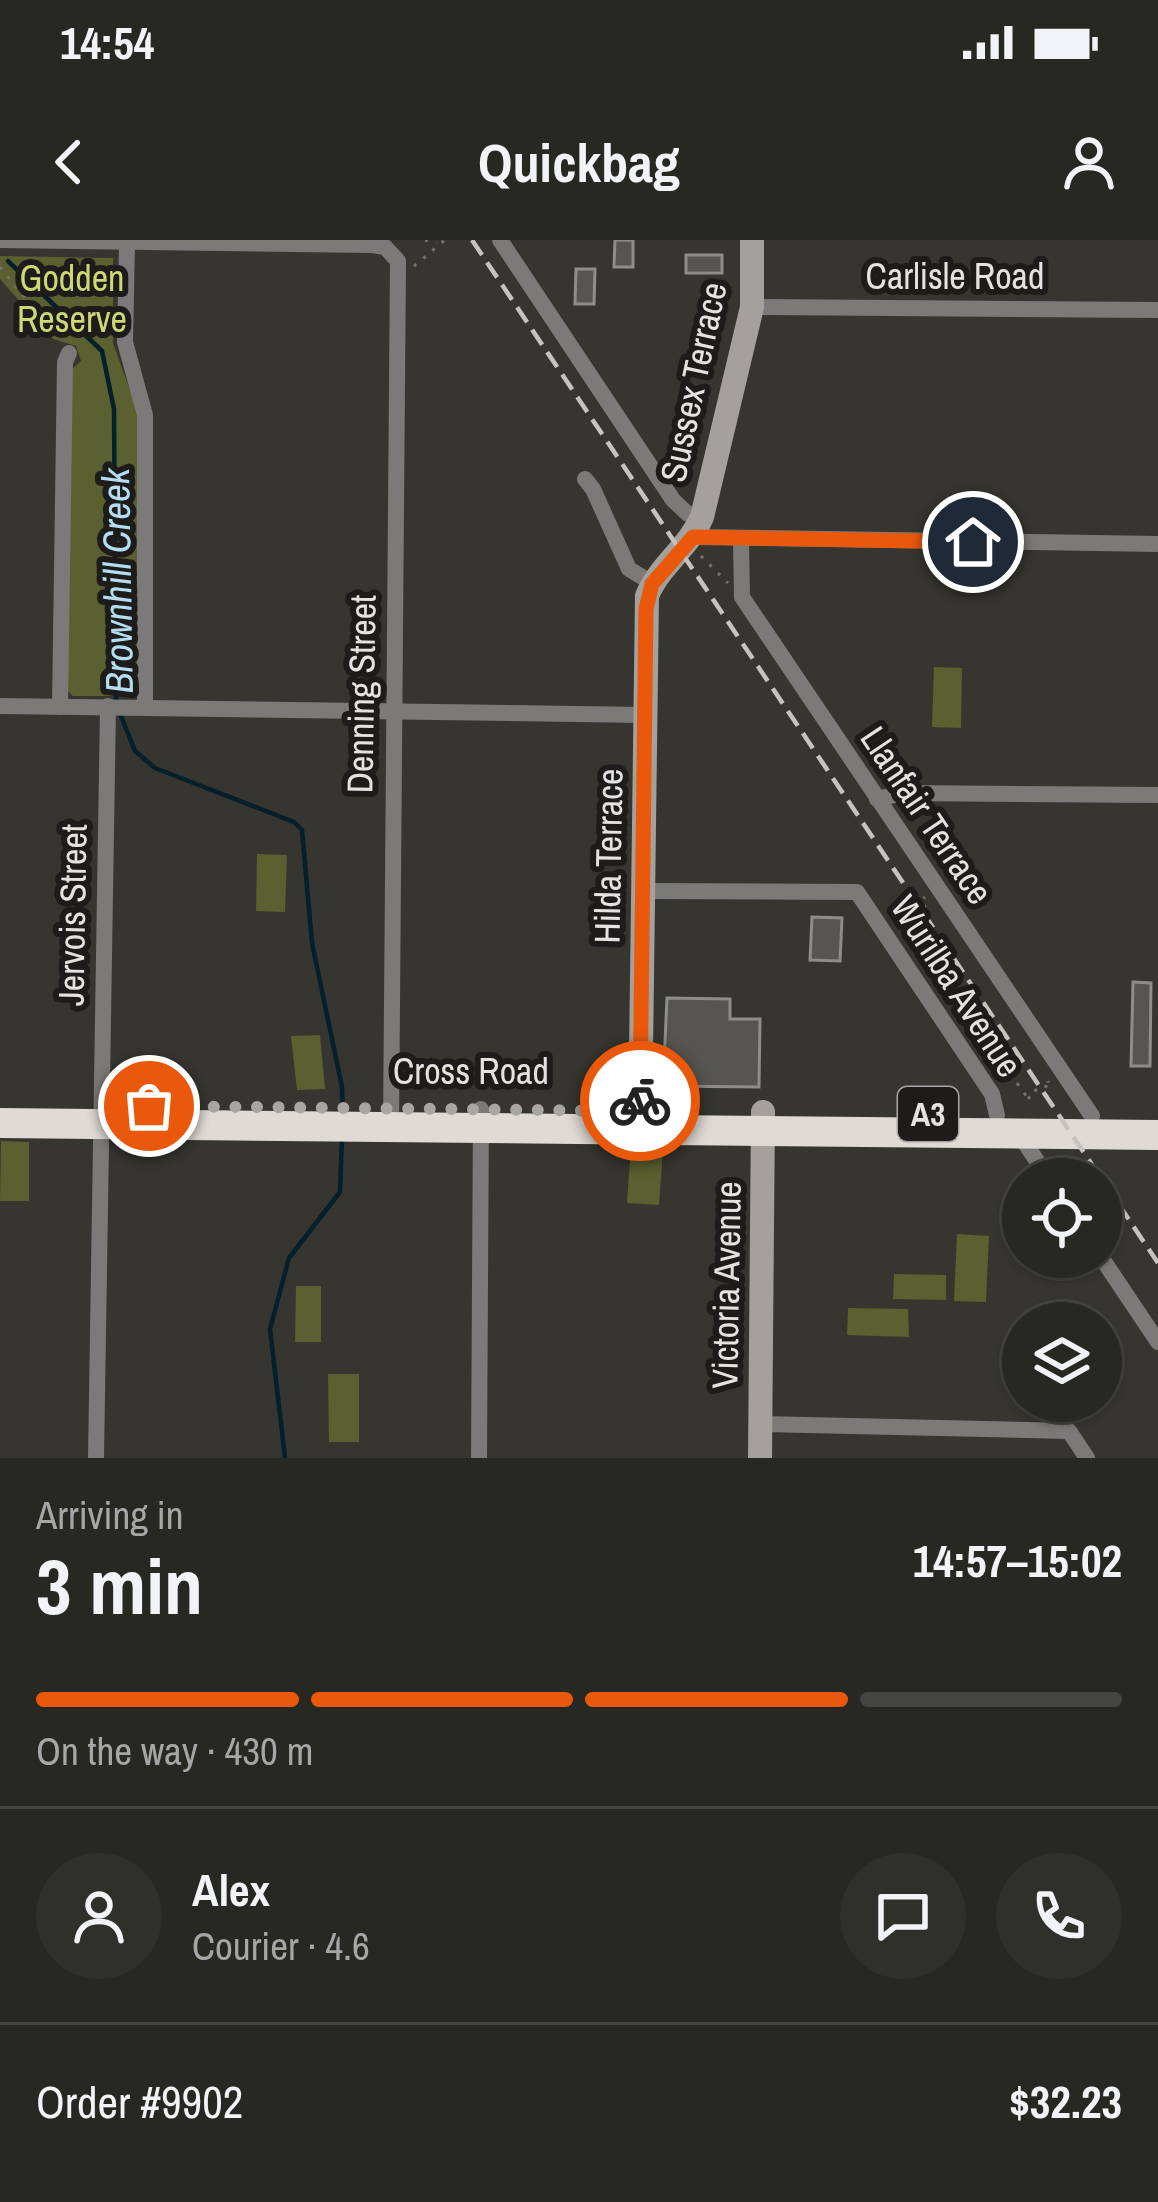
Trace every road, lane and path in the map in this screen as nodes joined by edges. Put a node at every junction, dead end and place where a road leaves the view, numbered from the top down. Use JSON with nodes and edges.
{"nodes":[{"id":1,"x":0,"y":240,"type":"edge"},
{"id":2,"x":425,"y":240,"type":"edge"},
{"id":3,"x":500,"y":240,"type":"edge"},
{"id":4,"x":752,"y":240,"type":"edge"},
{"id":5,"x":120,"y":242,"type":"edge"},
{"id":6,"x":442,"y":242,"type":"edge"},
{"id":7,"x":0,"y":267,"type":"edge"},
{"id":8,"x":399,"y":270,"type":"junction"},
{"id":9,"x":752,"y":307,"type":"junction"},
{"id":10,"x":1158,"y":310,"type":"edge"},
{"id":11,"x":69,"y":353,"type":"joint"},
{"id":12,"x":585,"y":479,"type":"dead end"},
{"id":13,"x":694,"y":532,"type":"junction"},
{"id":14,"x":741,"y":538,"type":"junction"},
{"id":15,"x":1158,"y":544,"type":"edge"},
{"id":16,"x":652,"y":584,"type":"junction"},
{"id":17,"x":742,"y":597,"type":"junction"},
{"id":18,"x":0,"y":706,"type":"edge"},
{"id":19,"x":114,"y":706,"type":"junction"},
{"id":20,"x":60,"y":707,"type":"junction"},
{"id":21,"x":145,"y":707,"type":"junction"},
{"id":22,"x":393,"y":709,"type":"junction"},
{"id":23,"x":645,"y":715,"type":"junction"},
{"id":24,"x":1158,"y":795,"type":"edge"},
{"id":25,"x":877,"y":799,"type":"junction"},
{"id":26,"x":937,"y":890,"type":"junction"},
{"id":27,"x":643,"y":891,"type":"junction"},
{"id":28,"x":910,"y":920,"type":"junction"},
{"id":29,"x":886,"y":936,"type":"junction"},
{"id":30,"x":928,"y":946,"type":"dead end"},
{"id":31,"x":1001,"y":1055,"type":"dead end"},
{"id":32,"x":1063,"y":1073,"type":"junction"},
{"id":33,"x":0,"y":1105,"type":"edge"},
{"id":34,"x":103,"y":1115,"type":"junction"},
{"id":35,"x":1093,"y":1116,"type":"junction"},
{"id":36,"x":1158,"y":1116,"type":"edge"},
{"id":37,"x":392,"y":1119,"type":"junction"},
{"id":38,"x":481,"y":1119,"type":"junction"},
{"id":39,"x":640,"y":1120,"type":"junction"},
{"id":40,"x":763,"y":1122,"type":"junction"},
{"id":41,"x":0,"y":1123,"type":"edge"},
{"id":42,"x":1008,"y":1124,"type":"junction"},
{"id":43,"x":1158,"y":1135,"type":"edge"},
{"id":44,"x":1033,"y":1158,"type":"edge"},
{"id":45,"x":1115,"y":1278,"type":"edge"},
{"id":46,"x":1158,"y":1342,"type":"edge"},
{"id":47,"x":760,"y":1424,"type":"junction"},
{"id":48,"x":96,"y":1458,"type":"edge"},
{"id":49,"x":479,"y":1458,"type":"edge"},
{"id":50,"x":760,"y":1458,"type":"edge"},
{"id":51,"x":1088,"y":1458,"type":"edge"}],
"edges":[{"from":1,"to":5,"type":"street"},
{"from":2,"to":6,"type":"path"},
{"from":3,"to":13,"type":"street"},
{"from":4,"to":9,"type":"street","name":"Sussex Terrace"},
{"from":5,"to":8,"type":"street"},
{"from":5,"to":21,"type":"street"},
{"from":6,"to":8,"type":"path"},
{"from":7,"to":11,"type":"path"},
{"from":8,"to":22,"type":"street","name":"Denning Street"},
{"from":9,"to":10,"type":"street","name":"Carlisle Road"},
{"from":9,"to":13,"type":"street","name":"Sussex Terrace"},
{"from":11,"to":20,"type":"street"},
{"from":12,"to":16,"type":"street"},
{"from":13,"to":14,"type":"street"},
{"from":13,"to":16,"type":"street"},
{"from":13,"to":17,"type":"path"},
{"from":14,"to":15,"type":"street"},
{"from":14,"to":17,"type":"street"},
{"from":16,"to":23,"type":"street","name":"Hilda Terrace"},
{"from":17,"to":25,"type":"street","name":"Llanfair Terrace"},
{"from":18,"to":20,"type":"street"},
{"from":19,"to":20,"type":"street"},
{"from":19,"to":21,"type":"street"},
{"from":19,"to":34,"type":"street","name":"Jervois Street"},
{"from":21,"to":22,"type":"street"},
{"from":22,"to":23,"type":"street"},
{"from":22,"to":37,"type":"street","name":"Denning Street"},
{"from":23,"to":27,"type":"street","name":"Hilda Terrace"},
{"from":24,"to":25,"type":"street"},
{"from":25,"to":26,"type":"street","name":"Llanfair Terrace"},
{"from":26,"to":28,"type":"path"},
{"from":26,"to":32,"type":"street","name":"Llanfair Terrace"},
{"from":27,"to":29,"type":"street","name":"Wurilba Avenue"},
{"from":27,"to":39,"type":"street","name":"Hilda Terrace"},
{"from":28,"to":29,"type":"path"},
{"from":28,"to":30,"type":"path"},
{"from":29,"to":42,"type":"street","name":"Wurilba Avenue"},
{"from":31,"to":32,"type":"path"},
{"from":32,"to":35,"type":"street","name":"Llanfair Terrace"},
{"from":33,"to":34,"type":"highway","name":"Cross Road","number":"A3"},
{"from":34,"to":37,"type":"highway","name":"Cross Road","number":"A3"},
{"from":34,"to":41,"type":"highway","name":"Cross Road","number":"A3"},
{"from":34,"to":48,"type":"street","name":"Jervois Street"},
{"from":35,"to":36,"type":"highway","name":"Cross Road","number":"A3"},
{"from":35,"to":42,"type":"highway","name":"Cross Road","number":"A3"},
{"from":37,"to":38,"type":"highway","name":"Cross Road","number":"A3"},
{"from":38,"to":39,"type":"highway","name":"Cross Road","number":"A3"},
{"from":38,"to":49,"type":"street"},
{"from":39,"to":40,"type":"highway","name":"Cross Road","number":"A3"},
{"from":40,"to":42,"type":"highway","name":"Cross Road","number":"A3"},
{"from":40,"to":47,"type":"street","name":"Victoria Avenue"},
{"from":42,"to":43,"type":"highway","name":"Cross Road","number":"A3"},
{"from":42,"to":44,"type":"street","name":"Wurilba Avenue"},
{"from":45,"to":46,"type":"street"},
{"from":47,"to":50,"type":"street","name":"Victoria Avenue"},
{"from":47,"to":51,"type":"street"}]}
